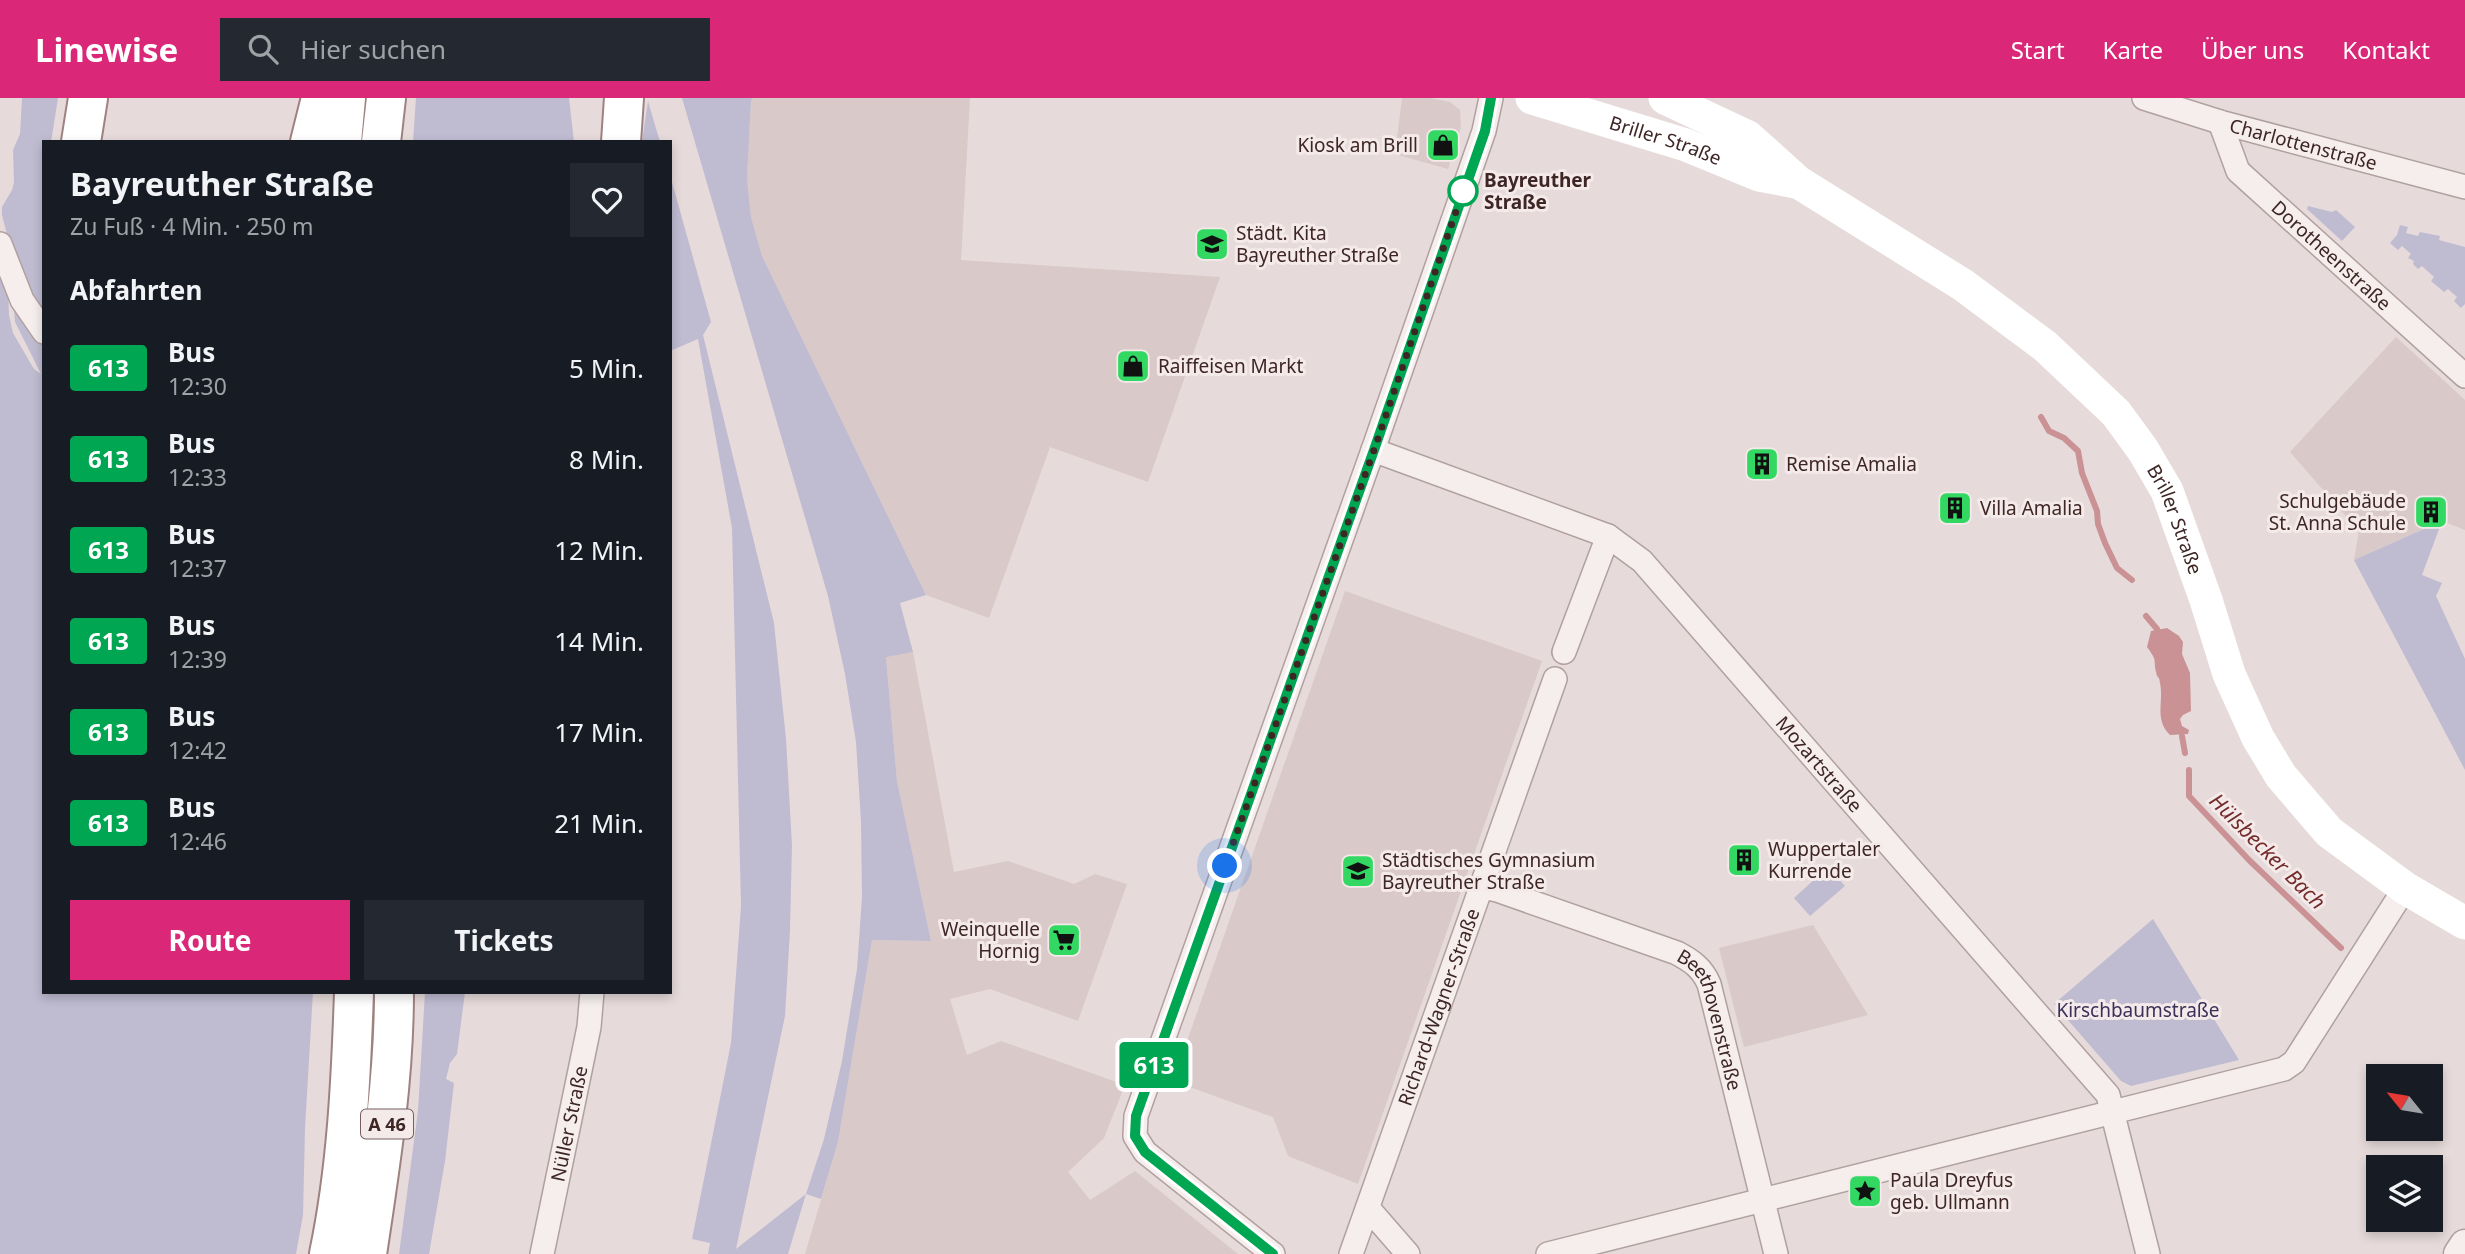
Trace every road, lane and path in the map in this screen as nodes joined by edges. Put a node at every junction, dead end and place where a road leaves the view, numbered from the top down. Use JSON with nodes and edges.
{"nodes":[{"id":1,"x":67,"y":98,"type":"edge"},
{"id":2,"x":88,"y":98,"type":"edge"},
{"id":3,"x":321,"y":98,"type":"edge"},
{"id":4,"x":346,"y":98,"type":"edge"},
{"id":5,"x":388,"y":98,"type":"edge"},
{"id":6,"x":1491,"y":98,"type":"edge"},
{"id":7,"x":1532,"y":98,"type":"edge"},
{"id":8,"x":1665,"y":98,"type":"edge"},
{"id":9,"x":2144,"y":98,"type":"edge"},
{"id":10,"x":2220,"y":122,"type":"junction"},
{"id":11,"x":63,"y":140,"type":"edge"},
{"id":12,"x":81,"y":140,"type":"edge"},
{"id":13,"x":310,"y":140,"type":"edge"},
{"id":14,"x":342,"y":140,"type":"edge"},
{"id":15,"x":381,"y":140,"type":"edge"},
{"id":16,"x":388,"y":140,"type":"edge"},
{"id":17,"x":1798,"y":182,"type":"junction"},
{"id":18,"x":2465,"y":187,"type":"edge"},
{"id":19,"x":0,"y":244,"type":"edge"},
{"id":20,"x":42,"y":329,"type":"edge"},
{"id":21,"x":2465,"y":376,"type":"edge"},
{"id":22,"x":1374,"y":450,"type":"junction"},
{"id":23,"x":1608,"y":536,"type":"junction"},
{"id":24,"x":1564,"y":652,"type":"dead end"},
{"id":25,"x":1555,"y":678,"type":"dead end"},
{"id":26,"x":2405,"y":888,"type":"junction"},
{"id":27,"x":1480,"y":891,"type":"junction"},
{"id":28,"x":2465,"y":923,"type":"edge"},
{"id":29,"x":354,"y":994,"type":"edge"},
{"id":30,"x":394,"y":994,"type":"edge"},
{"id":31,"x":592,"y":994,"type":"edge"},
{"id":32,"x":2112,"y":1112,"type":"junction"},
{"id":33,"x":1763,"y":1198,"type":"junction"},
{"id":34,"x":1368,"y":1208,"type":"junction"},
{"id":35,"x":2465,"y":1245,"type":"edge"},
{"id":36,"x":329,"y":1254,"type":"edge"},
{"id":37,"x":368,"y":1254,"type":"edge"},
{"id":38,"x":542,"y":1254,"type":"edge"},
{"id":39,"x":1273,"y":1254,"type":"edge"},
{"id":40,"x":1351,"y":1254,"type":"edge"},
{"id":41,"x":1408,"y":1254,"type":"edge"},
{"id":42,"x":1548,"y":1254,"type":"edge"},
{"id":43,"x":1776,"y":1254,"type":"edge"},
{"id":44,"x":2148,"y":1254,"type":"edge"},
{"id":45,"x":2459,"y":1254,"type":"edge"}],
"edges":[{"from":1,"to":11,"type":"highway"},
{"from":2,"to":12,"type":"highway"},
{"from":3,"to":13,"type":"highway"},
{"from":4,"to":14,"type":"highway"},
{"from":5,"to":15,"type":"highway"},
{"from":5,"to":16,"type":"highway"},
{"from":6,"to":22,"type":"street"},
{"from":7,"to":17,"type":"main road","name":"Briller Straße"},
{"from":8,"to":17,"type":"main road","name":"Briller Straße"},
{"from":9,"to":10,"type":"street","name":"Charlottenstraße"},
{"from":10,"to":18,"type":"street","name":"Charlottenstraße"},
{"from":10,"to":21,"type":"street","name":"Dorotheenstraße"},
{"from":17,"to":26,"type":"main road","name":"Briller Straße"},
{"from":19,"to":20,"type":"street"},
{"from":22,"to":23,"type":"street","name":"Mozartstraße"},
{"from":22,"to":39,"type":"street"},
{"from":23,"to":24,"type":"street"},
{"from":23,"to":32,"type":"street","name":"Mozartstraße"},
{"from":25,"to":27,"type":"street","name":"Richard-Wagner-Straße"},
{"from":26,"to":28,"type":"main road","name":"Briller Straße"},
{"from":26,"to":32,"type":"street"},
{"from":27,"to":33,"type":"street","name":"Beethovenstraße"},
{"from":27,"to":34,"type":"street","name":"Richard-Wagner-Straße"},
{"from":29,"to":36,"type":"highway","number":"A 46"},
{"from":30,"to":37,"type":"highway","number":"A 46"},
{"from":31,"to":38,"type":"street","name":"Nüller Straße"},
{"from":32,"to":33,"type":"street"},
{"from":32,"to":44,"type":"street","name":"Mozartstraße"},
{"from":33,"to":42,"type":"street"},
{"from":33,"to":43,"type":"street","name":"Beethovenstraße"},
{"from":34,"to":40,"type":"street","name":"Richard-Wagner-Straße"},
{"from":34,"to":41,"type":"street"},
{"from":35,"to":45,"type":"street"}]}
